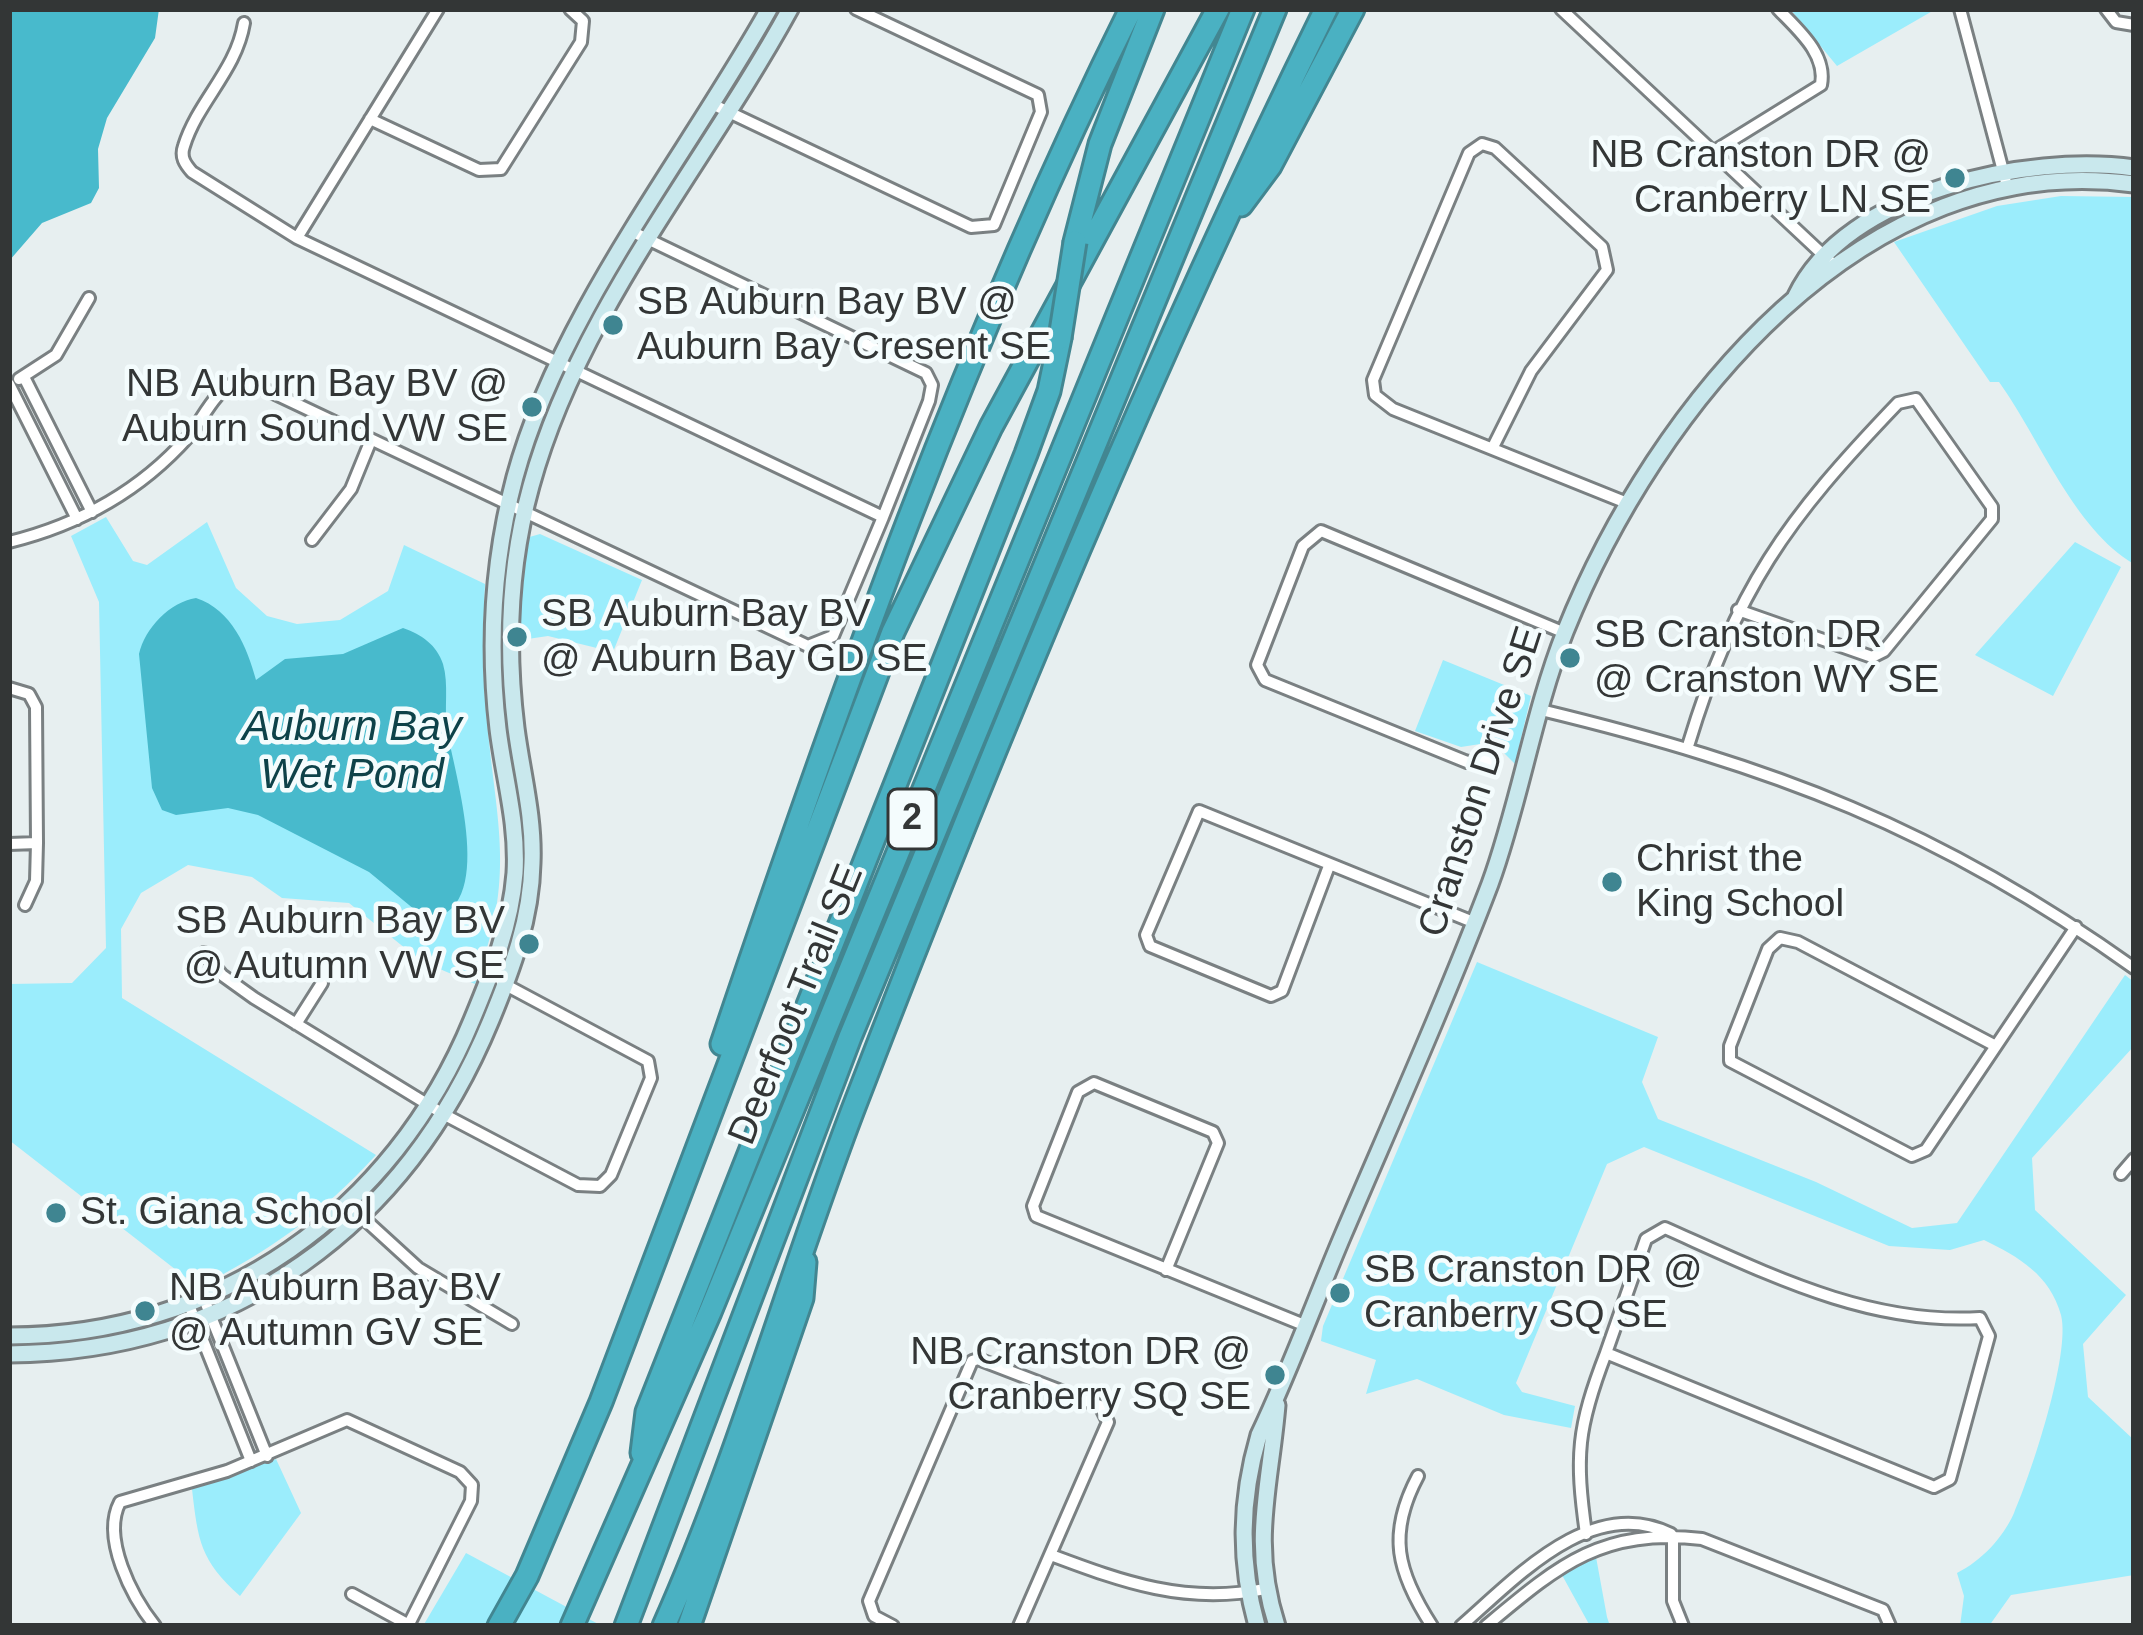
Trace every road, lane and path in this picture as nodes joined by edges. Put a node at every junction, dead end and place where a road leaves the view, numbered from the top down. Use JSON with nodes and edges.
{"nodes":[{"id":1,"x":438,"y":9,"type":"edge"},
{"id":2,"x":570,"y":9,"type":"edge"},
{"id":3,"x":770,"y":9,"type":"edge"},
{"id":4,"x":790,"y":9,"type":"edge"},
{"id":5,"x":856,"y":9,"type":"edge"},
{"id":6,"x":1131,"y":9,"type":"edge"},
{"id":7,"x":1154,"y":9,"type":"edge"},
{"id":8,"x":1218,"y":9,"type":"edge"},
{"id":9,"x":1243,"y":9,"type":"edge"},
{"id":10,"x":1275,"y":9,"type":"edge"},
{"id":11,"x":1326,"y":9,"type":"edge"},
{"id":12,"x":1353,"y":9,"type":"edge"},
{"id":13,"x":1561,"y":9,"type":"edge"},
{"id":14,"x":1778,"y":9,"type":"edge"},
{"id":15,"x":1960,"y":9,"type":"edge"},
{"id":16,"x":2106,"y":9,"type":"edge"},
{"id":17,"x":244,"y":23,"type":"dead end"},
{"id":18,"x":2134,"y":25,"type":"edge"},
{"id":19,"x":722,"y":108,"type":"junction"},
{"id":20,"x":370,"y":118,"type":"junction"},
{"id":21,"x":1716,"y":150,"type":"junction"},
{"id":22,"x":2134,"y":168,"type":"edge"},
{"id":23,"x":2006,"y":177,"type":"junction"},
{"id":24,"x":2134,"y":184,"type":"edge"},
{"id":25,"x":643,"y":237,"type":"junction"},
{"id":26,"x":297,"y":238,"type":"junction"},
{"id":27,"x":1208,"y":249,"type":"junction"},
{"id":28,"x":1830,"y":261,"type":"junction"},
{"id":29,"x":89,"y":298,"type":"dead end"},
{"id":30,"x":566,"y":366,"type":"junction"},
{"id":31,"x":24,"y":377,"type":"junction"},
{"id":32,"x":9,"y":384,"type":"edge"},
{"id":33,"x":371,"y":440,"type":"junction"},
{"id":34,"x":1494,"y":446,"type":"junction"},
{"id":35,"x":1627,"y":502,"type":"junction"},
{"id":36,"x":516,"y":508,"type":"junction"},
{"id":37,"x":92,"y":512,"type":"junction"},
{"id":38,"x":883,"y":517,"type":"junction"},
{"id":39,"x":77,"y":519,"type":"junction"},
{"id":40,"x":312,"y":540,"type":"dead end"},
{"id":41,"x":9,"y":542,"type":"edge"},
{"id":42,"x":1738,"y":610,"type":"junction"},
{"id":43,"x":1565,"y":633,"type":"junction"},
{"id":44,"x":9,"y":688,"type":"edge"},
{"id":45,"x":1541,"y":710,"type":"junction"},
{"id":46,"x":1688,"y":746,"type":"junction"},
{"id":47,"x":1492,"y":760,"type":"dead end"},
{"id":48,"x":37,"y":843,"type":"junction"},
{"id":49,"x":9,"y":844,"type":"edge"},
{"id":50,"x":1329,"y":866,"type":"junction"},
{"id":51,"x":25,"y":905,"type":"dead end"},
{"id":52,"x":1474,"y":922,"type":"junction"},
{"id":53,"x":2076,"y":927,"type":"junction"},
{"id":54,"x":204,"y":953,"type":"dead end"},
{"id":55,"x":2134,"y":968,"type":"edge"},
{"id":56,"x":497,"y":981,"type":"junction"},
{"id":57,"x":322,"y":983,"type":"dead end"},
{"id":58,"x":296,"y":1024,"type":"junction"},
{"id":59,"x":1992,"y":1044,"type":"junction"},
{"id":60,"x":437,"y":1111,"type":"junction"},
{"id":61,"x":2134,"y":1159,"type":"edge"},
{"id":62,"x":2121,"y":1174,"type":"dead end"},
{"id":63,"x":674,"y":1204,"type":"junction"},
{"id":64,"x":355,"y":1212,"type":"junction"},
{"id":65,"x":808,"y":1226,"type":"junction"},
{"id":66,"x":1166,"y":1270,"type":"junction"},
{"id":67,"x":200,"y":1310,"type":"junction"},
{"id":68,"x":512,"y":1324,"type":"dead end"},
{"id":69,"x":1304,"y":1325,"type":"junction"},
{"id":70,"x":9,"y":1336,"type":"edge"},
{"id":71,"x":9,"y":1354,"type":"edge"},
{"id":72,"x":1606,"y":1354,"type":"junction"},
{"id":73,"x":266,"y":1456,"type":"junction"},
{"id":74,"x":251,"y":1462,"type":"junction"},
{"id":75,"x":1418,"y":1476,"type":"dead end"},
{"id":76,"x":638,"y":1483,"type":"junction"},
{"id":77,"x":1586,"y":1532,"type":"junction"},
{"id":78,"x":1673,"y":1536,"type":"junction"},
{"id":79,"x":1588,"y":1549,"type":"junction"},
{"id":80,"x":1051,"y":1555,"type":"junction"},
{"id":81,"x":1256,"y":1590,"type":"junction"},
{"id":82,"x":352,"y":1594,"type":"dead end"},
{"id":83,"x":155,"y":1626,"type":"edge"},
{"id":84,"x":408,"y":1626,"type":"edge"},
{"id":85,"x":499,"y":1626,"type":"edge"},
{"id":86,"x":572,"y":1626,"type":"edge"},
{"id":87,"x":626,"y":1626,"type":"edge"},
{"id":88,"x":664,"y":1626,"type":"edge"},
{"id":89,"x":689,"y":1626,"type":"edge"},
{"id":90,"x":893,"y":1626,"type":"edge"},
{"id":91,"x":1019,"y":1626,"type":"edge"},
{"id":92,"x":1257,"y":1626,"type":"edge"},
{"id":93,"x":1277,"y":1626,"type":"edge"},
{"id":94,"x":1432,"y":1626,"type":"edge"},
{"id":95,"x":1460,"y":1626,"type":"edge"},
{"id":96,"x":1486,"y":1626,"type":"edge"},
{"id":97,"x":1683,"y":1626,"type":"edge"},
{"id":98,"x":1890,"y":1626,"type":"edge"}],
"edges":[{"from":1,"to":20,"type":"street"},
{"from":2,"to":20,"type":"street"},
{"from":3,"to":19,"type":"street"},
{"from":4,"to":19,"type":"street"},
{"from":5,"to":19,"type":"street"},
{"from":6,"to":63,"type":"highway"},
{"from":7,"to":76,"type":"highway","bridge":true},
{"from":8,"to":63,"type":"highway"},
{"from":9,"to":76,"type":"highway","name":"Deerfoot Trail SE","number":"2"},
{"from":10,"to":87,"type":"highway"},
{"from":11,"to":27,"type":"highway","number":"2"},
{"from":12,"to":27,"type":"highway"},
{"from":13,"to":21,"type":"street"},
{"from":14,"to":21,"type":"street"},
{"from":15,"to":23,"type":"street"},
{"from":16,"to":18,"type":"street"},
{"from":17,"to":26,"type":"street"},
{"from":19,"to":25,"type":"street"},
{"from":20,"to":26,"type":"street"},
{"from":21,"to":28,"type":"street"},
{"from":22,"to":23,"type":"street","name":"Cranston Drive SE"},
{"from":23,"to":24,"type":"street","name":"Cranston Drive SE"},
{"from":23,"to":28,"type":"street","name":"Cranston Drive SE"},
{"from":25,"to":30,"type":"street"},
{"from":25,"to":38,"type":"street"},
{"from":26,"to":30,"type":"street"},
{"from":27,"to":65,"type":"highway","number":"2"},
{"from":28,"to":35,"type":"street","name":"Cranston Drive SE"},
{"from":29,"to":31,"type":"street"},
{"from":30,"to":36,"type":"street"},
{"from":30,"to":38,"type":"street"},
{"from":31,"to":32,"type":"street"},
{"from":31,"to":37,"type":"street"},
{"from":32,"to":39,"type":"street"},
{"from":33,"to":36,"type":"street"},
{"from":33,"to":37,"type":"street"},
{"from":33,"to":40,"type":"street"},
{"from":34,"to":34,"type":"street"},
{"from":34,"to":35,"type":"street"},
{"from":35,"to":43,"type":"street","name":"Cranston Drive SE"},
{"from":36,"to":38,"type":"street"},
{"from":36,"to":56,"type":"street"},
{"from":37,"to":39,"type":"street"},
{"from":39,"to":41,"type":"street"},
{"from":42,"to":42,"type":"street"},
{"from":42,"to":46,"type":"street"},
{"from":43,"to":45,"type":"street","name":"Cranston Drive SE"},
{"from":43,"to":47,"type":"street"},
{"from":44,"to":48,"type":"street"},
{"from":45,"to":46,"type":"street"},
{"from":45,"to":52,"type":"street","name":"Cranston Drive SE"},
{"from":46,"to":53,"type":"street"},
{"from":48,"to":49,"type":"street"},
{"from":48,"to":51,"type":"street"},
{"from":50,"to":50,"type":"street"},
{"from":50,"to":52,"type":"street"},
{"from":52,"to":69,"type":"street","name":"Cranston Drive SE"},
{"from":53,"to":55,"type":"street"},
{"from":53,"to":59,"type":"street"},
{"from":54,"to":58,"type":"street"},
{"from":56,"to":60,"type":"street"},
{"from":56,"to":60,"type":"street"},
{"from":57,"to":58,"type":"street"},
{"from":58,"to":60,"type":"street"},
{"from":59,"to":59,"type":"street"},
{"from":60,"to":64,"type":"street"},
{"from":61,"to":62,"type":"street"},
{"from":63,"to":85,"type":"highway"},
{"from":64,"to":67,"type":"street"},
{"from":64,"to":68,"type":"street"},
{"from":65,"to":88,"type":"highway","number":"2"},
{"from":65,"to":89,"type":"highway"},
{"from":66,"to":66,"type":"street"},
{"from":66,"to":69,"type":"street"},
{"from":67,"to":70,"type":"street"},
{"from":67,"to":71,"type":"street"},
{"from":67,"to":73,"type":"street"},
{"from":67,"to":74,"type":"street"},
{"from":69,"to":81,"type":"street","name":"Cranston Drive SE"},
{"from":72,"to":72,"type":"street"},
{"from":72,"to":77,"type":"street"},
{"from":73,"to":74,"type":"street"},
{"from":73,"to":84,"type":"street"},
{"from":74,"to":83,"type":"street"},
{"from":75,"to":94,"type":"street"},
{"from":76,"to":86,"type":"highway","name":"Deerfoot Trail SE","number":"2"},
{"from":77,"to":78,"type":"street"},
{"from":77,"to":79,"type":"street"},
{"from":77,"to":95,"type":"street"},
{"from":78,"to":79,"type":"street"},
{"from":78,"to":97,"type":"street"},
{"from":78,"to":98,"type":"street"},
{"from":79,"to":96,"type":"street"},
{"from":80,"to":81,"type":"street"},
{"from":80,"to":90,"type":"street"},
{"from":80,"to":91,"type":"street"},
{"from":81,"to":92,"type":"street","name":"Cranston Drive SE"},
{"from":81,"to":93,"type":"street","name":"Cranston Drive SE"},
{"from":82,"to":84,"type":"street"}]}
